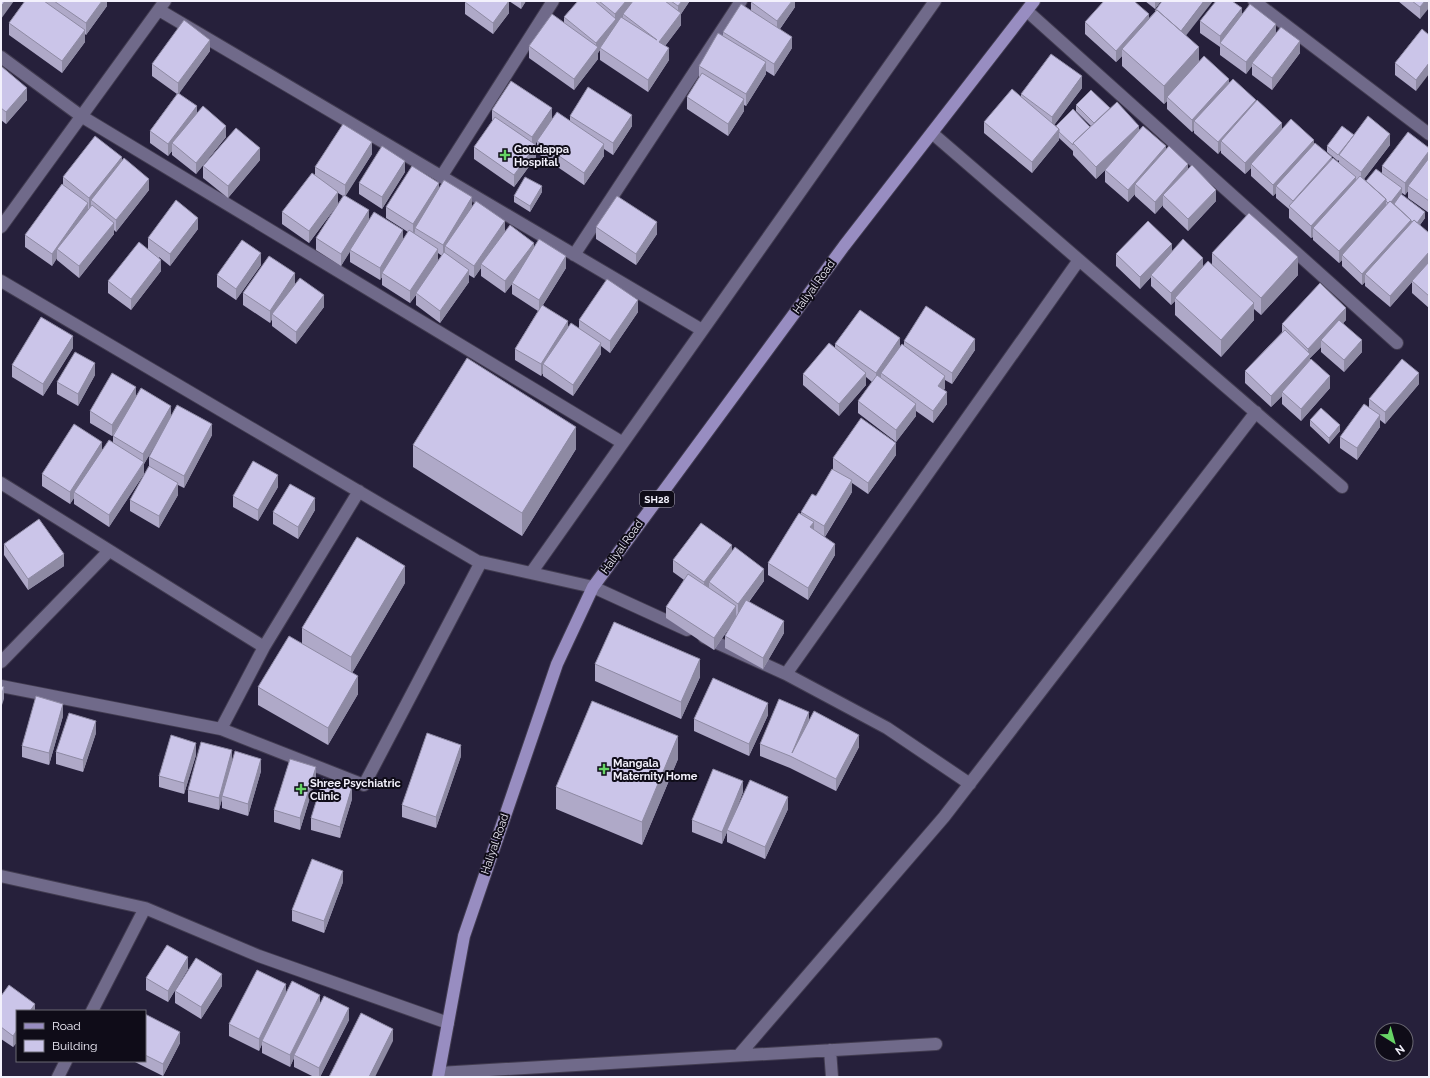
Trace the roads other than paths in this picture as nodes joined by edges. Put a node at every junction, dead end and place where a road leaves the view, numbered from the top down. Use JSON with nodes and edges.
{"nodes":[{"id":1,"x":553,"y":1,"type":"edge"},
{"id":2,"x":741,"y":1,"type":"edge"},
{"id":3,"x":936,"y":1,"type":"edge"},
{"id":4,"x":1034,"y":1,"type":"edge"},
{"id":5,"x":1254,"y":1,"type":"edge"},
{"id":6,"x":162,"y":6,"type":"edge"},
{"id":7,"x":1027,"y":11,"type":"junction"},
{"id":8,"x":1,"y":57,"type":"edge"},
{"id":9,"x":81,"y":116,"type":"junction"},
{"id":10,"x":932,"y":133,"type":"junction"},
{"id":11,"x":1429,"y":134,"type":"edge"},
{"id":12,"x":441,"y":176,"type":"junction"},
{"id":13,"x":1,"y":227,"type":"edge"},
{"id":14,"x":574,"y":255,"type":"junction"},
{"id":15,"x":1079,"y":260,"type":"junction"},
{"id":16,"x":1,"y":281,"type":"edge"},
{"id":17,"x":702,"y":330,"type":"junction"},
{"id":18,"x":1397,"y":343,"type":"dead end"},
{"id":19,"x":1256,"y":412,"type":"junction"},
{"id":20,"x":622,"y":443,"type":"junction"},
{"id":21,"x":1,"y":483,"type":"edge"},
{"id":22,"x":1342,"y":487,"type":"dead end"},
{"id":23,"x":359,"y":491,"type":"junction"},
{"id":24,"x":109,"y":551,"type":"junction"},
{"id":25,"x":481,"y":562,"type":"junction"},
{"id":26,"x":531,"y":573,"type":"junction"},
{"id":27,"x":592,"y":587,"type":"junction"},
{"id":28,"x":264,"y":647,"type":"junction"},
{"id":29,"x":1,"y":662,"type":"edge"},
{"id":30,"x":786,"y":674,"type":"junction"},
{"id":31,"x":1,"y":686,"type":"edge"},
{"id":32,"x":221,"y":729,"type":"junction"},
{"id":33,"x":970,"y":784,"type":"junction"},
{"id":34,"x":1,"y":876,"type":"edge"},
{"id":35,"x":145,"y":908,"type":"junction"},
{"id":36,"x":93,"y":1010,"type":"edge"},
{"id":37,"x":448,"y":1023,"type":"junction"},
{"id":38,"x":936,"y":1044,"type":"dead end"},
{"id":39,"x":830,"y":1050,"type":"junction"},
{"id":40,"x":739,"y":1055,"type":"junction"},
{"id":41,"x":66,"y":1062,"type":"edge"},
{"id":42,"x":439,"y":1075,"type":"edge"},
{"id":43,"x":58,"y":1077,"type":"edge"},
{"id":44,"x":832,"y":1077,"type":"edge"}],
"edges":[{"from":1,"to":12,"type":"street"},
{"from":2,"to":14,"type":"street"},
{"from":3,"to":17,"type":"street"},
{"from":4,"to":7,"type":"main road","name":"Haliyal Road","number":"SH28"},
{"from":5,"to":11,"type":"street"},
{"from":6,"to":9,"type":"street"},
{"from":6,"to":12,"type":"street"},
{"from":7,"to":10,"type":"main road","name":"Haliyal Road","number":"SH28"},
{"from":7,"to":18,"type":"street"},
{"from":8,"to":9,"type":"street"},
{"from":9,"to":13,"type":"street"},
{"from":9,"to":20,"type":"street"},
{"from":10,"to":15,"type":"street"},
{"from":10,"to":27,"type":"main road","name":"Haliyal Road","number":"SH28"},
{"from":12,"to":14,"type":"street"},
{"from":14,"to":17,"type":"street"},
{"from":15,"to":19,"type":"street"},
{"from":15,"to":30,"type":"street"},
{"from":16,"to":23,"type":"street"},
{"from":17,"to":20,"type":"street"},
{"from":19,"to":22,"type":"street"},
{"from":19,"to":33,"type":"street"},
{"from":20,"to":26,"type":"street"},
{"from":21,"to":24,"type":"street"},
{"from":23,"to":25,"type":"street"},
{"from":23,"to":28,"type":"street"},
{"from":24,"to":28,"type":"street"},
{"from":24,"to":29,"type":"street"},
{"from":25,"to":26,"type":"street"},
{"from":25,"to":32,"type":"street"},
{"from":26,"to":27,"type":"street"},
{"from":27,"to":30,"type":"street"},
{"from":27,"to":37,"type":"main road","name":"Haliyal Road","number":"SH28"},
{"from":28,"to":32,"type":"street"},
{"from":30,"to":33,"type":"street"},
{"from":31,"to":32,"type":"street"},
{"from":33,"to":40,"type":"street"},
{"from":34,"to":35,"type":"street"},
{"from":35,"to":36,"type":"street"},
{"from":35,"to":37,"type":"street"},
{"from":37,"to":42,"type":"main road","name":"Haliyal Road","number":"SH28"},
{"from":38,"to":39,"type":"street"},
{"from":39,"to":40,"type":"street"},
{"from":39,"to":44,"type":"street"},
{"from":40,"to":42,"type":"street"},
{"from":41,"to":43,"type":"street"}]}
